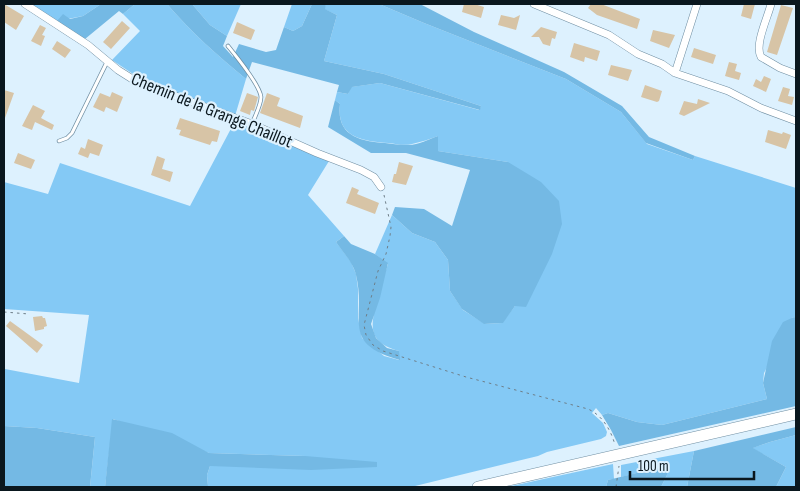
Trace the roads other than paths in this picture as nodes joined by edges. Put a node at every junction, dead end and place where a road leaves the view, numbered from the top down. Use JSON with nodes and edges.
{"nodes":[{"id":1,"x":25,"y":4,"type":"edge"},
{"id":2,"x":534,"y":4,"type":"edge"},
{"id":3,"x":697,"y":4,"type":"edge"},
{"id":4,"x":771,"y":4,"type":"edge"},
{"id":5,"x":228,"y":46,"type":"dead end"},
{"id":6,"x":107,"y":62,"type":"junction"},
{"id":7,"x":675,"y":73,"type":"junction"},
{"id":8,"x":796,"y":74,"type":"edge"},
{"id":9,"x":796,"y":121,"type":"edge"},
{"id":10,"x":252,"y":124,"type":"junction"},
{"id":11,"x":59,"y":141,"type":"dead end"},
{"id":12,"x":381,"y":186,"type":"road end"},
{"id":13,"x":796,"y":414,"type":"edge"},
{"id":14,"x":478,"y":487,"type":"edge"}],
"edges":[{"from":1,"to":6,"type":"street","name":"Chemin de la Grange Chaillot"},
{"from":2,"to":7,"type":"street"},
{"from":3,"to":7,"type":"street"},
{"from":4,"to":8,"type":"street"},
{"from":5,"to":10,"type":"lane"},
{"from":6,"to":10,"type":"street","name":"Chemin de la Grange Chaillot"},
{"from":6,"to":11,"type":"lane"},
{"from":7,"to":9,"type":"street"},
{"from":10,"to":12,"type":"street","name":"Chemin de la Grange Chaillot"},
{"from":13,"to":14,"type":"main road"}]}
